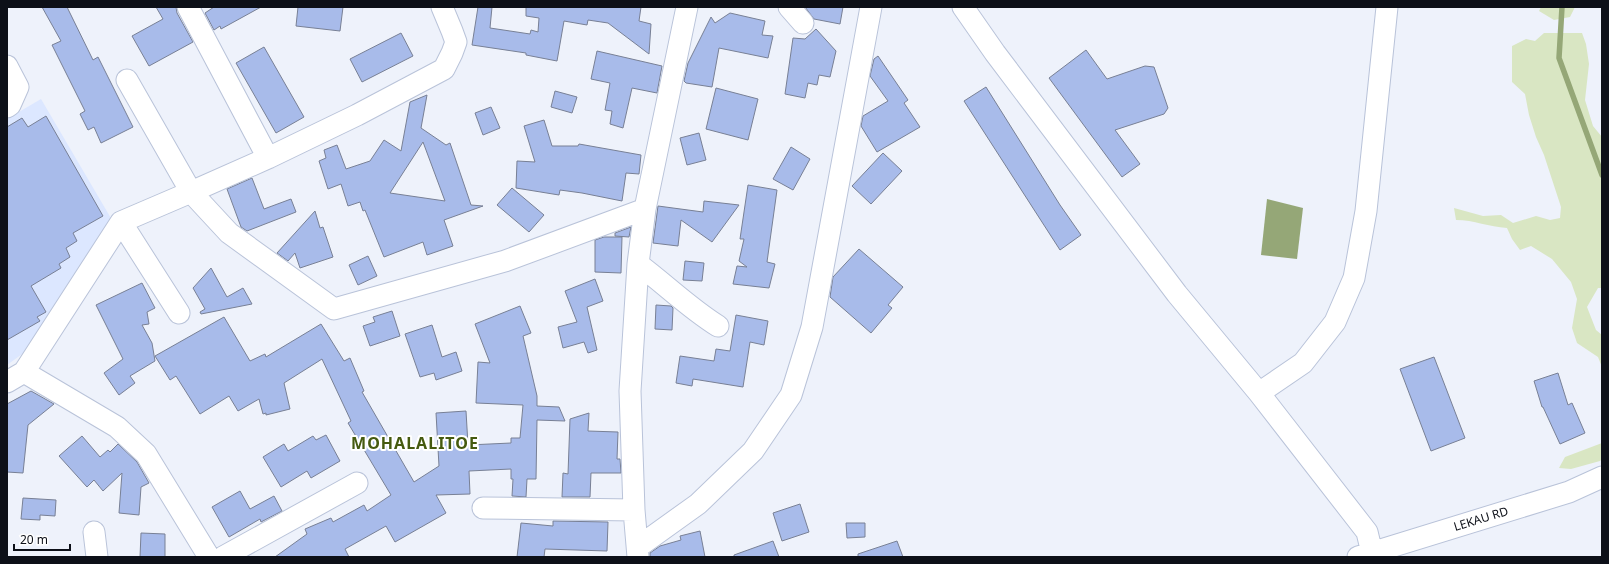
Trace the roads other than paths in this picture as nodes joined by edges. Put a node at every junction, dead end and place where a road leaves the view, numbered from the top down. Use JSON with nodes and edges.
{"nodes":[{"id":1,"x":188,"y":7,"type":"edge"},
{"id":2,"x":442,"y":7,"type":"edge"},
{"id":3,"x":687,"y":7,"type":"edge"},
{"id":4,"x":789,"y":7,"type":"edge"},
{"id":5,"x":871,"y":7,"type":"edge"},
{"id":6,"x":963,"y":7,"type":"edge"},
{"id":7,"x":1387,"y":7,"type":"edge"},
{"id":8,"x":803,"y":23,"type":"dead end"},
{"id":9,"x":7,"y":66,"type":"edge"},
{"id":10,"x":127,"y":80,"type":"dead end"},
{"id":11,"x":7,"y":107,"type":"edge"},
{"id":12,"x":268,"y":158,"type":"junction"},
{"id":13,"x":191,"y":192,"type":"junction"},
{"id":14,"x":644,"y":209,"type":"junction"},
{"id":15,"x":121,"y":222,"type":"junction"},
{"id":16,"x":638,"y":264,"type":"junction"},
{"id":17,"x":179,"y":313,"type":"dead end"},
{"id":18,"x":718,"y":326,"type":"dead end"},
{"id":19,"x":15,"y":377,"type":"edge"},
{"id":20,"x":1258,"y":393,"type":"junction"},
{"id":21,"x":1602,"y":477,"type":"edge"},
{"id":22,"x":357,"y":482,"type":"dead end"},
{"id":23,"x":483,"y":508,"type":"dead end"},
{"id":24,"x":634,"y":510,"type":"junction"},
{"id":25,"x":94,"y":532,"type":"dead end"},
{"id":26,"x":638,"y":552,"type":"edge"},
{"id":27,"x":1365,"y":555,"type":"edge"},
{"id":28,"x":97,"y":557,"type":"edge"},
{"id":29,"x":209,"y":557,"type":"edge"},
{"id":30,"x":223,"y":557,"type":"edge"}],
"edges":[{"from":1,"to":12,"type":"street"},
{"from":2,"to":12,"type":"street"},
{"from":3,"to":14,"type":"street"},
{"from":4,"to":8,"type":"street"},
{"from":5,"to":26,"type":"street"},
{"from":6,"to":20,"type":"street"},
{"from":7,"to":20,"type":"street"},
{"from":9,"to":11,"type":"street"},
{"from":10,"to":13,"type":"street"},
{"from":12,"to":13,"type":"street"},
{"from":13,"to":14,"type":"street"},
{"from":13,"to":15,"type":"street"},
{"from":14,"to":16,"type":"street"},
{"from":15,"to":17,"type":"street"},
{"from":15,"to":19,"type":"street"},
{"from":16,"to":18,"type":"street"},
{"from":16,"to":24,"type":"street"},
{"from":19,"to":29,"type":"street"},
{"from":20,"to":27,"type":"street"},
{"from":21,"to":27,"type":"street","name":"LEKAU RD"},
{"from":22,"to":30,"type":"street"},
{"from":23,"to":24,"type":"street"},
{"from":24,"to":26,"type":"street"},
{"from":25,"to":28,"type":"street"}]}
